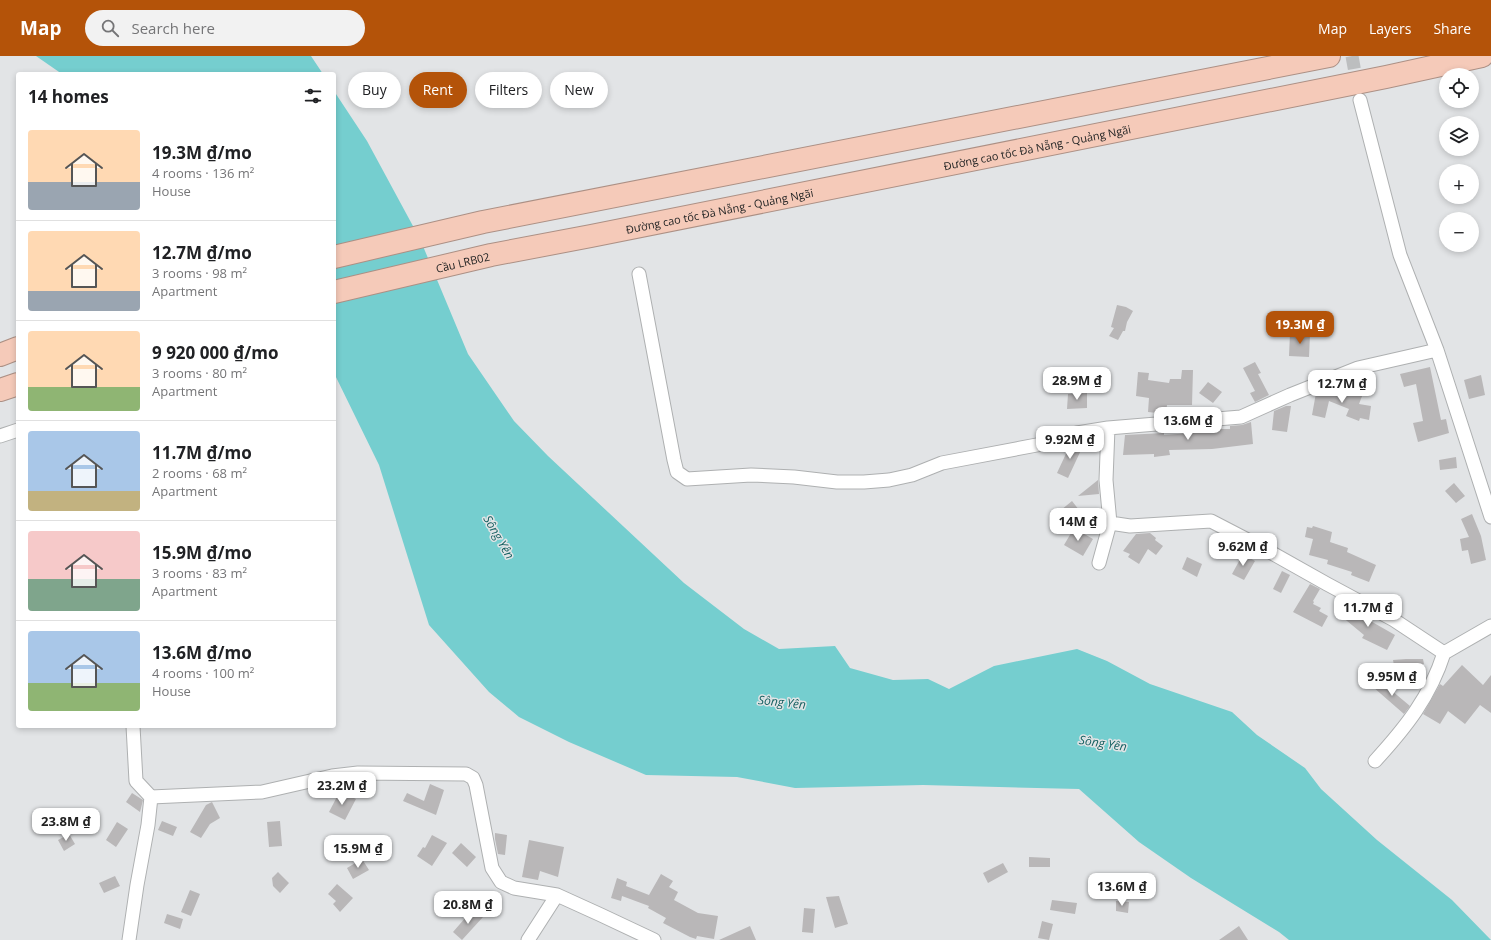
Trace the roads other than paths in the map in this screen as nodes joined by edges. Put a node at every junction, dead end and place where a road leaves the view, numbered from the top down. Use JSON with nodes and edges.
{"nodes":[{"id":1,"x":1329,"y":56,"type":"edge"},
{"id":2,"x":1482,"y":56,"type":"edge"},
{"id":3,"x":1360,"y":100,"type":"tunnel mouth"},
{"id":4,"x":591,"y":236,"type":"joint"},
{"id":5,"x":336,"y":257,"type":"edge"},
{"id":6,"x":639,"y":274,"type":"dead end"},
{"id":7,"x":336,"y":292,"type":"edge"},
{"id":8,"x":1435,"y":344,"type":"junction"},
{"id":9,"x":16,"y":349,"type":"edge"},
{"id":10,"x":0,"y":354,"type":"edge"},
{"id":11,"x":16,"y":385,"type":"edge"},
{"id":12,"x":0,"y":390,"type":"edge"},
{"id":13,"x":1108,"y":428,"type":"junction"},
{"id":14,"x":16,"y":431,"type":"edge"},
{"id":15,"x":0,"y":436,"type":"edge"},
{"id":16,"x":1486,"y":483,"type":"edge"},
{"id":17,"x":1491,"y":517,"type":"edge"},
{"id":18,"x":1110,"y":523,"type":"junction"},
{"id":19,"x":1099,"y":563,"type":"dead end"},
{"id":20,"x":1491,"y":626,"type":"edge"},
{"id":21,"x":1444,"y":653,"type":"junction"},
{"id":22,"x":133,"y":728,"type":"edge"},
{"id":23,"x":1375,"y":761,"type":"dead end"},
{"id":24,"x":151,"y":797,"type":"junction"},
{"id":25,"x":557,"y":895,"type":"junction"},
{"id":26,"x":129,"y":940,"type":"edge"},
{"id":27,"x":528,"y":940,"type":"edge"},
{"id":28,"x":654,"y":940,"type":"edge"}],
"edges":[{"from":1,"to":5,"type":"highway"},
{"from":2,"to":4,"type":"highway","name":"Đường cao tốc Đà Nẵng - Quảng Ngãi"},
{"from":3,"to":8,"type":"street"},
{"from":4,"to":7,"type":"highway","name":"Cầu LRB02"},
{"from":6,"to":13,"type":"street"},
{"from":8,"to":13,"type":"street"},
{"from":8,"to":16,"type":"street"},
{"from":9,"to":10,"type":"highway"},
{"from":11,"to":12,"type":"highway"},
{"from":13,"to":18,"type":"street"},
{"from":14,"to":15,"type":"street"},
{"from":16,"to":17,"type":"street"},
{"from":18,"to":19,"type":"street"},
{"from":18,"to":21,"type":"street"},
{"from":20,"to":21,"type":"street"},
{"from":21,"to":23,"type":"street"},
{"from":22,"to":24,"type":"street"},
{"from":24,"to":25,"type":"street"},
{"from":24,"to":26,"type":"street"},
{"from":25,"to":27,"type":"street"},
{"from":25,"to":28,"type":"street"}]}
